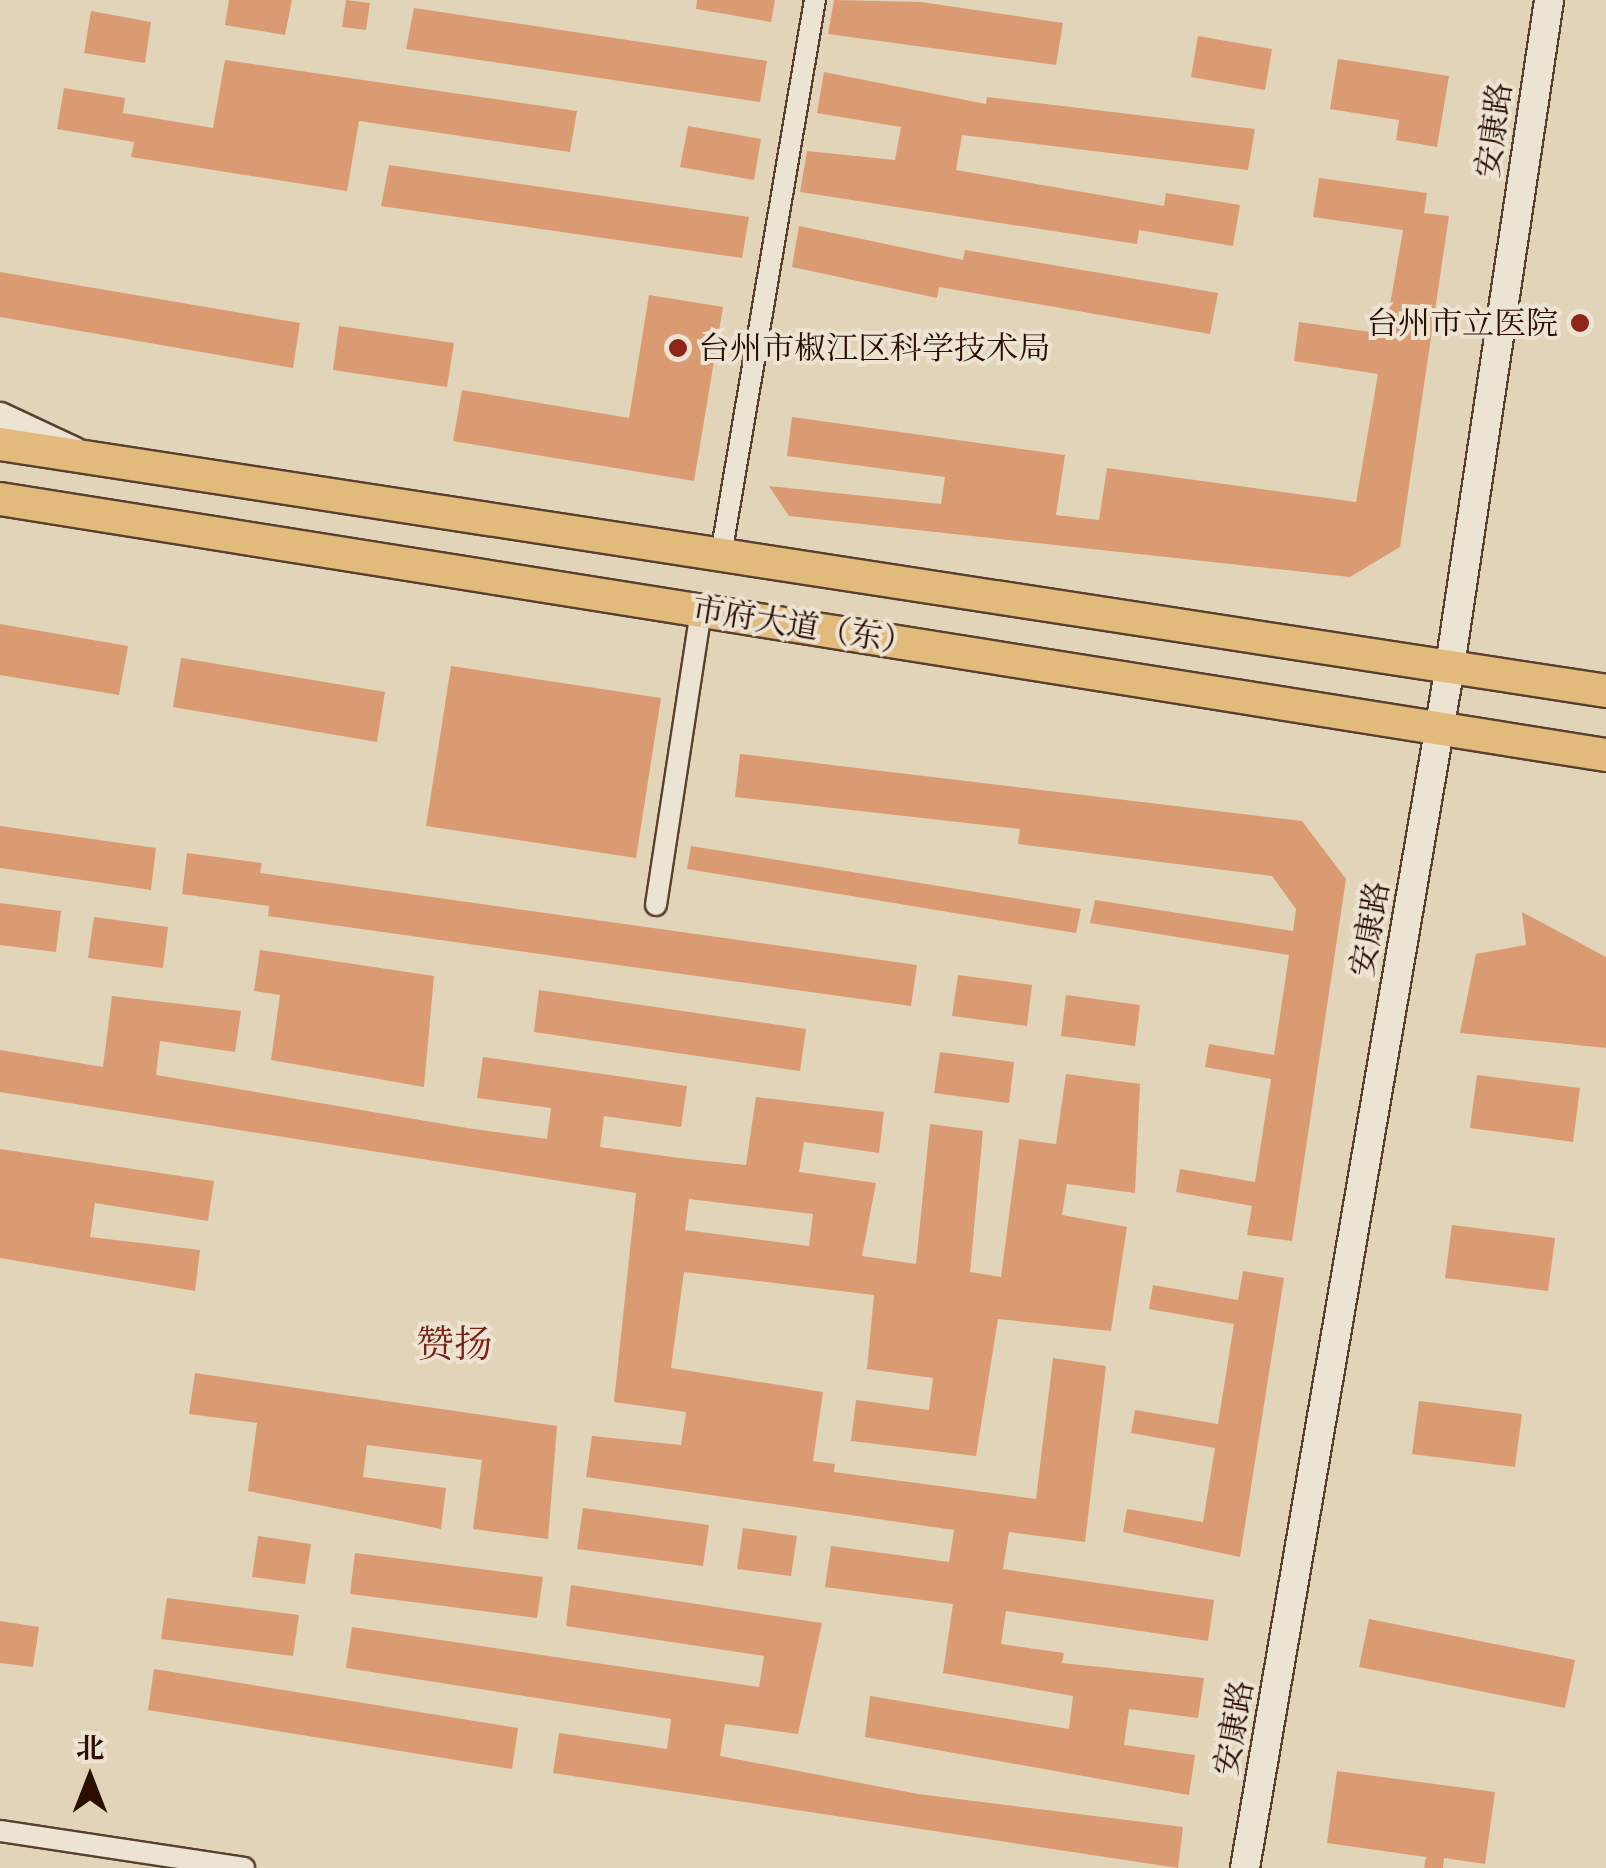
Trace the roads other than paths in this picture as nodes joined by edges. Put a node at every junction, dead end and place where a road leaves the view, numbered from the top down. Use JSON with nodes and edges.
{"nodes":[{"id":1,"x":815,"y":0,"type":"edge"},
{"id":2,"x":1549,"y":0,"type":"edge"},
{"id":3,"x":0,"y":417,"type":"edge"},
{"id":4,"x":0,"y":444,"type":"edge"},
{"id":5,"x":83,"y":456,"type":"junction"},
{"id":6,"x":0,"y":498,"type":"edge"},
{"id":7,"x":721,"y":554,"type":"junction"},
{"id":8,"x":701,"y":610,"type":"junction"},
{"id":9,"x":1450,"y":666,"type":"junction"},
{"id":10,"x":1606,"y":690,"type":"edge"},
{"id":11,"x":1440,"y":728,"type":"junction"},
{"id":12,"x":1606,"y":755,"type":"edge"},
{"id":13,"x":656,"y":905,"type":"dead end"},
{"id":14,"x":0,"y":1831,"type":"edge"},
{"id":15,"x":244,"y":1868,"type":"edge"},
{"id":16,"x":1245,"y":1868,"type":"edge"}],
"edges":[{"from":1,"to":7,"type":"street"},
{"from":2,"to":9,"type":"street","name":"安康路"},
{"from":3,"to":5,"type":"street"},
{"from":4,"to":5,"type":"main road","name":"市府大道（东）"},
{"from":5,"to":7,"type":"main road","name":"市府大道（东）"},
{"from":6,"to":8,"type":"main road","name":"市府大道（东）"},
{"from":7,"to":9,"type":"main road","name":"市府大道（东）"},
{"from":8,"to":11,"type":"main road","name":"市府大道（东）"},
{"from":8,"to":13,"type":"street"},
{"from":9,"to":10,"type":"main road","name":"市府大道（东）"},
{"from":9,"to":11,"type":"street","name":"安康路"},
{"from":11,"to":12,"type":"main road","name":"市府大道（东）"},
{"from":11,"to":16,"type":"street","name":"安康路"},
{"from":14,"to":15,"type":"street"}]}
